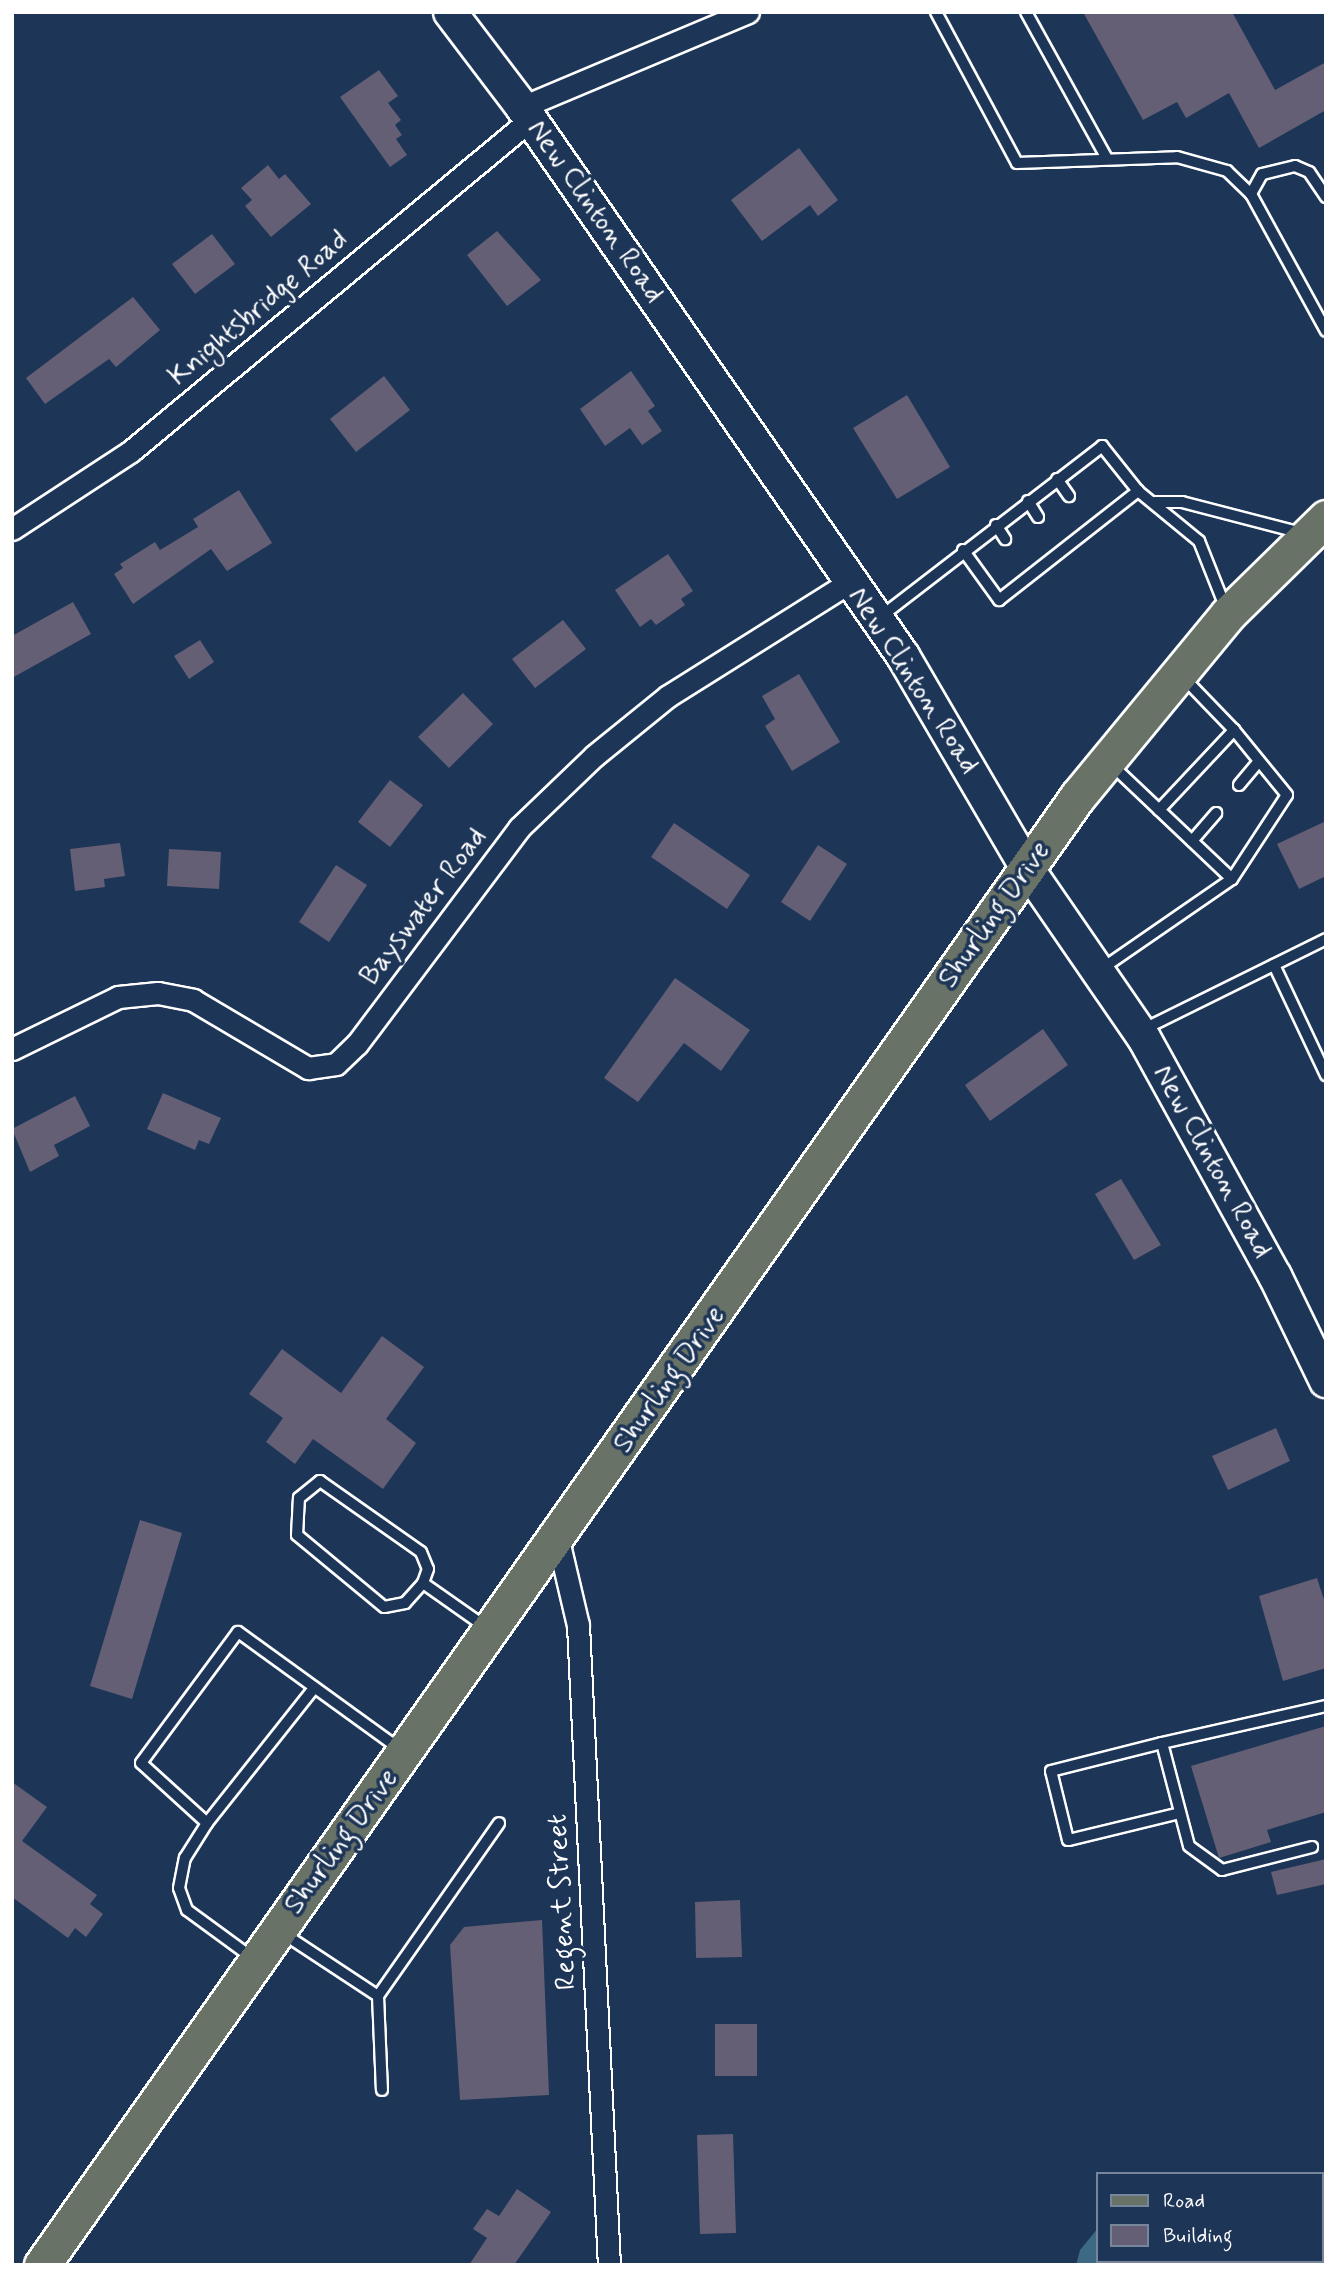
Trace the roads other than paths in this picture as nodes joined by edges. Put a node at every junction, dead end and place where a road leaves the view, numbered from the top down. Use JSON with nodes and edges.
{"nodes":[{"id":1,"x":450,"y":12,"type":"edge"},
{"id":2,"x":748,"y":12,"type":"edge"},
{"id":3,"x":936,"y":12,"type":"edge"},
{"id":4,"x":1026,"y":12,"type":"edge"},
{"id":5,"x":526,"y":113,"type":"junction"},
{"id":6,"x":1105,"y":157,"type":"junction"},
{"id":7,"x":1251,"y":194,"type":"junction"},
{"id":8,"x":1326,"y":197,"type":"edge"},
{"id":9,"x":1326,"y":331,"type":"edge"},
{"id":10,"x":1057,"y":479,"type":"junction"},
{"id":11,"x":1138,"y":491,"type":"junction"},
{"id":12,"x":1069,"y":496,"type":"dead end"},
{"id":13,"x":1028,"y":501,"type":"junction"},
{"id":14,"x":1154,"y":502,"type":"junction"},
{"id":15,"x":1038,"y":517,"type":"dead end"},
{"id":16,"x":996,"y":525,"type":"junction"},
{"id":17,"x":1317,"y":526,"type":"edge"},
{"id":18,"x":12,"y":529,"type":"edge"},
{"id":19,"x":1005,"y":539,"type":"dead end"},
{"id":20,"x":962,"y":550,"type":"junction"},
{"id":21,"x":1023,"y":566,"type":"dead end"},
{"id":22,"x":1029,"y":576,"type":"junction"},
{"id":23,"x":850,"y":582,"type":"junction"},
{"id":24,"x":1228,"y":614,"type":"junction"},
{"id":25,"x":877,"y":620,"type":"junction"},
{"id":26,"x":1178,"y":672,"type":"junction"},
{"id":27,"x":1234,"y":730,"type":"junction"},
{"id":28,"x":1106,"y":759,"type":"junction"},
{"id":29,"x":1259,"y":761,"type":"junction"},
{"id":30,"x":1239,"y":785,"type":"dead end"},
{"id":31,"x":1159,"y":810,"type":"junction"},
{"id":32,"x":1216,"y":813,"type":"dead end"},
{"id":33,"x":1192,"y":841,"type":"junction"},
{"id":34,"x":1027,"y":868,"type":"junction"},
{"id":35,"x":1232,"y":879,"type":"junction"},
{"id":36,"x":1326,"y":939,"type":"edge"},
{"id":37,"x":1273,"y":965,"type":"junction"},
{"id":38,"x":1098,"y":972,"type":"junction"},
{"id":39,"x":1139,"y":1031,"type":"junction"},
{"id":40,"x":12,"y":1049,"type":"edge"},
{"id":41,"x":1326,"y":1075,"type":"edge"},
{"id":42,"x":1326,"y":1381,"type":"edge"},
{"id":43,"x":558,"y":1540,"type":"junction"},
{"id":44,"x":423,"y":1583,"type":"junction"},
{"id":45,"x":493,"y":1632,"type":"junction"},
{"id":46,"x":314,"y":1688,"type":"junction"},
{"id":47,"x":1326,"y":1706,"type":"edge"},
{"id":48,"x":1161,"y":1743,"type":"junction"},
{"id":49,"x":406,"y":1754,"type":"junction"},
{"id":50,"x":1180,"y":1813,"type":"junction"},
{"id":51,"x":207,"y":1823,"type":"junction"},
{"id":52,"x":499,"y":1824,"type":"dead end"},
{"id":53,"x":1312,"y":1847,"type":"dead end"},
{"id":54,"x":279,"y":1931,"type":"junction"},
{"id":55,"x":257,"y":1961,"type":"junction"},
{"id":56,"x":378,"y":1996,"type":"junction"},
{"id":57,"x":382,"y":2090,"type":"dead end"},
{"id":58,"x":42,"y":2265,"type":"edge"},
{"id":59,"x":609,"y":2265,"type":"edge"}],
"edges":[{"from":1,"to":5,"type":"street","name":"New Clinton Road"},
{"from":2,"to":5,"type":"street","name":"Knightsbridge Road"},
{"from":3,"to":6,"type":"lane"},
{"from":4,"to":6,"type":"lane"},
{"from":5,"to":18,"type":"street","name":"Knightsbridge Road"},
{"from":5,"to":23,"type":"street","name":"New Clinton Road"},
{"from":6,"to":7,"type":"lane"},
{"from":7,"to":8,"type":"lane"},
{"from":7,"to":9,"type":"lane"},
{"from":10,"to":11,"type":"lane"},
{"from":10,"to":12,"type":"lane"},
{"from":10,"to":13,"type":"lane"},
{"from":11,"to":14,"type":"lane"},
{"from":11,"to":22,"type":"lane"},
{"from":13,"to":15,"type":"lane"},
{"from":13,"to":16,"type":"lane"},
{"from":14,"to":17,"type":"lane"},
{"from":14,"to":24,"type":"lane"},
{"from":16,"to":19,"type":"lane"},
{"from":16,"to":20,"type":"lane"},
{"from":17,"to":24,"type":"main road","name":"Shurling Drive"},
{"from":20,"to":22,"type":"lane"},
{"from":20,"to":25,"type":"lane"},
{"from":21,"to":22,"type":"lane"},
{"from":23,"to":25,"type":"street","name":"New Clinton Road"},
{"from":23,"to":40,"type":"street","name":"Bayswater Road"},
{"from":24,"to":26,"type":"main road","name":"Shurling Drive"},
{"from":25,"to":34,"type":"street","name":"New Clinton Road"},
{"from":26,"to":27,"type":"lane"},
{"from":26,"to":28,"type":"main road","name":"Shurling Drive"},
{"from":27,"to":29,"type":"lane"},
{"from":27,"to":31,"type":"lane"},
{"from":28,"to":31,"type":"lane"},
{"from":28,"to":34,"type":"main road","name":"Shurling Drive"},
{"from":29,"to":30,"type":"lane"},
{"from":29,"to":35,"type":"lane"},
{"from":31,"to":33,"type":"lane"},
{"from":32,"to":33,"type":"lane"},
{"from":33,"to":35,"type":"lane"},
{"from":34,"to":38,"type":"street","name":"New Clinton Road"},
{"from":34,"to":43,"type":"main road","name":"Shurling Drive"},
{"from":35,"to":38,"type":"lane"},
{"from":36,"to":37,"type":"lane"},
{"from":37,"to":39,"type":"lane"},
{"from":37,"to":41,"type":"lane"},
{"from":38,"to":39,"type":"street","name":"New Clinton Road"},
{"from":39,"to":42,"type":"street","name":"New Clinton Road"},
{"from":43,"to":45,"type":"main road","name":"Shurling Drive"},
{"from":43,"to":59,"type":"street","name":"Regent Street"},
{"from":44,"to":44,"type":"lane"},
{"from":44,"to":45,"type":"lane"},
{"from":45,"to":49,"type":"main road","name":"Shurling Drive"},
{"from":46,"to":49,"type":"lane"},
{"from":46,"to":51,"type":"lane"},
{"from":46,"to":51,"type":"lane"},
{"from":47,"to":48,"type":"lane"},
{"from":48,"to":50,"type":"lane"},
{"from":48,"to":50,"type":"lane"},
{"from":49,"to":54,"type":"main road","name":"Shurling Drive"},
{"from":50,"to":53,"type":"lane"},
{"from":51,"to":55,"type":"lane"},
{"from":52,"to":56,"type":"lane"},
{"from":54,"to":55,"type":"main road","name":"Shurling Drive"},
{"from":54,"to":56,"type":"lane"},
{"from":55,"to":58,"type":"main road","name":"Shurling Drive"},
{"from":56,"to":57,"type":"lane"}]}
